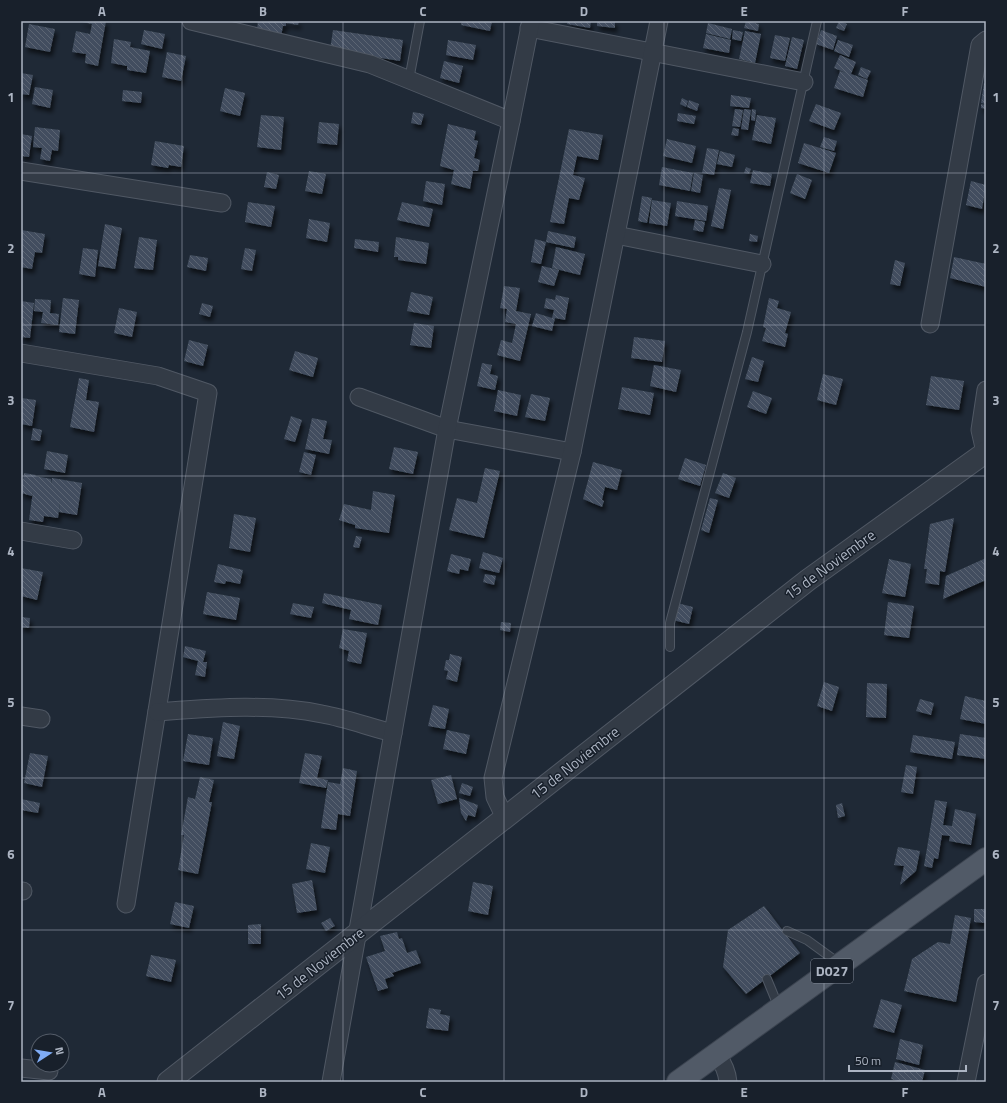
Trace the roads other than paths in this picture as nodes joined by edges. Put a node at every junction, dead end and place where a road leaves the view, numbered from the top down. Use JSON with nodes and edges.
{"nodes":[{"id":1,"x":191,"y":21,"type":"edge"},
{"id":2,"x":420,"y":21,"type":"edge"},
{"id":3,"x":659,"y":21,"type":"edge"},
{"id":4,"x":817,"y":21,"type":"edge"},
{"id":5,"x":530,"y":25,"type":"edge"},
{"id":6,"x":986,"y":40,"type":"edge"},
{"id":7,"x":653,"y":52,"type":"junction"},
{"id":8,"x":409,"y":80,"type":"junction"},
{"id":9,"x":804,"y":82,"type":"junction"},
{"id":10,"x":511,"y":121,"type":"junction"},
{"id":11,"x":21,"y":171,"type":"edge"},
{"id":12,"x":222,"y":203,"type":"dead end"},
{"id":13,"x":616,"y":235,"type":"junction"},
{"id":14,"x":762,"y":264,"type":"junction"},
{"id":15,"x":930,"y":324,"type":"dead end"},
{"id":16,"x":21,"y":353,"type":"edge"},
{"id":17,"x":986,"y":390,"type":"edge"},
{"id":18,"x":359,"y":397,"type":"dead end"},
{"id":19,"x":447,"y":428,"type":"junction"},
{"id":20,"x":572,"y":452,"type":"junction"},
{"id":21,"x":986,"y":452,"type":"edge"},
{"id":22,"x":21,"y":531,"type":"edge"},
{"id":23,"x":73,"y":540,"type":"dead end"},
{"id":24,"x":670,"y":647,"type":"dead end"},
{"id":25,"x":157,"y":712,"type":"junction"},
{"id":26,"x":21,"y":716,"type":"edge"},
{"id":27,"x":41,"y":719,"type":"dead end"},
{"id":28,"x":393,"y":733,"type":"junction"},
{"id":29,"x":505,"y":818,"type":"junction"},
{"id":30,"x":986,"y":859,"type":"edge"},
{"id":31,"x":126,"y":904,"type":"dead end"},
{"id":32,"x":787,"y":931,"type":"dead end"},
{"id":33,"x":356,"y":935,"type":"junction"},
{"id":34,"x":841,"y":964,"type":"junction"},
{"id":35,"x":767,"y":979,"type":"dead end"},
{"id":36,"x":985,"y":991,"type":"edge"},
{"id":37,"x":780,"y":1009,"type":"junction"},
{"id":38,"x":717,"y":1054,"type":"junction"},
{"id":39,"x":168,"y":1082,"type":"edge"},
{"id":40,"x":331,"y":1082,"type":"edge"},
{"id":41,"x":678,"y":1082,"type":"edge"},
{"id":42,"x":728,"y":1082,"type":"edge"},
{"id":43,"x":966,"y":1082,"type":"edge"}],
"edges":[{"from":1,"to":8,"type":"street"},
{"from":2,"to":8,"type":"lane"},
{"from":3,"to":7,"type":"street"},
{"from":4,"to":9,"type":"lane"},
{"from":5,"to":7,"type":"street"},
{"from":5,"to":10,"type":"street"},
{"from":6,"to":15,"type":"street"},
{"from":7,"to":9,"type":"street"},
{"from":7,"to":13,"type":"street"},
{"from":8,"to":10,"type":"street"},
{"from":9,"to":14,"type":"lane"},
{"from":10,"to":19,"type":"street"},
{"from":11,"to":12,"type":"street"},
{"from":13,"to":14,"type":"street"},
{"from":13,"to":20,"type":"street"},
{"from":14,"to":24,"type":"lane"},
{"from":16,"to":25,"type":"street"},
{"from":17,"to":21,"type":"street"},
{"from":18,"to":19,"type":"street"},
{"from":19,"to":20,"type":"street"},
{"from":19,"to":28,"type":"street"},
{"from":20,"to":29,"type":"street"},
{"from":21,"to":29,"type":"street","name":"15 de Noviembre"},
{"from":22,"to":23,"type":"street"},
{"from":25,"to":28,"type":"street"},
{"from":25,"to":31,"type":"street"},
{"from":26,"to":27,"type":"street"},
{"from":28,"to":33,"type":"street"},
{"from":29,"to":33,"type":"street","name":"15 de Noviembre"},
{"from":30,"to":34,"type":"main road","number":"D027"},
{"from":32,"to":34,"type":"lane"},
{"from":33,"to":39,"type":"street","name":"15 de Noviembre"},
{"from":33,"to":40,"type":"street"},
{"from":34,"to":37,"type":"main road","number":"D027"},
{"from":35,"to":37,"type":"lane"},
{"from":36,"to":43,"type":"street"},
{"from":37,"to":38,"type":"main road","number":"D027"},
{"from":38,"to":41,"type":"main road","number":"D027"},
{"from":38,"to":42,"type":"street"}]}
